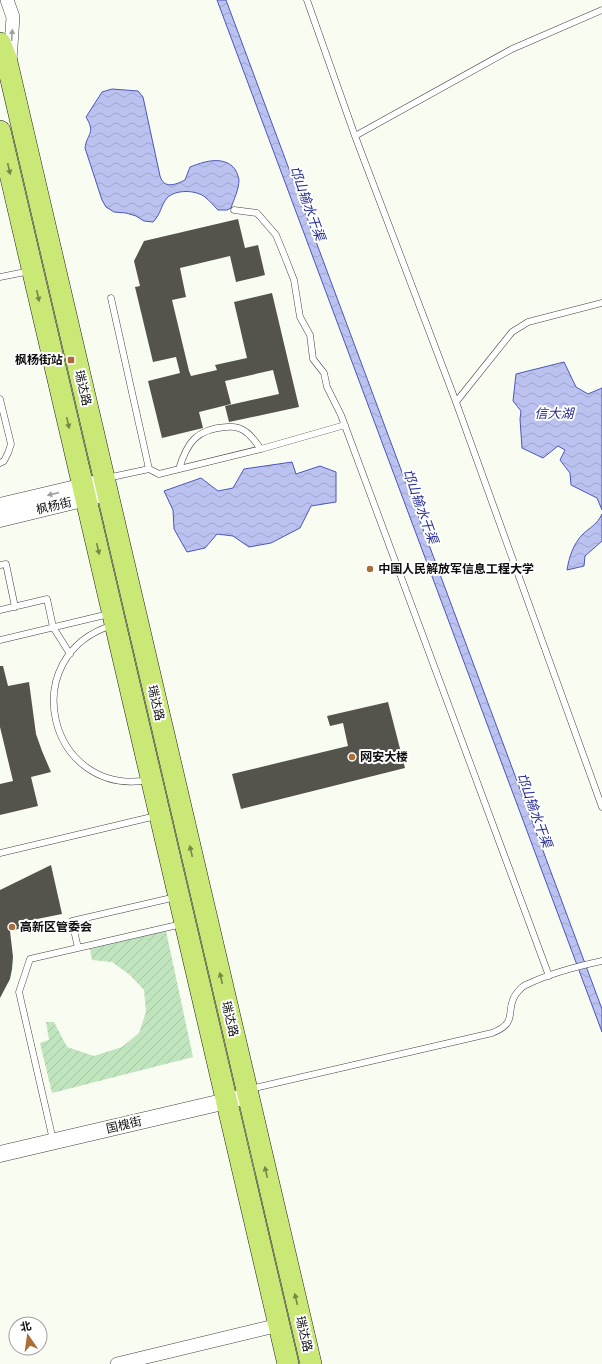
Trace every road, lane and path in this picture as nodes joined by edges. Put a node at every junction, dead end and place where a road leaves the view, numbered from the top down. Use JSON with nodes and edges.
{"nodes":[{"id":1,"x":7,"y":0,"type":"edge"},
{"id":2,"x":307,"y":0,"type":"edge"},
{"id":3,"x":602,"y":10,"type":"edge"},
{"id":4,"x":0,"y":43,"type":"edge"},
{"id":5,"x":9,"y":72,"type":"junction"},
{"id":6,"x":0,"y":131,"type":"edge"},
{"id":7,"x":355,"y":136,"type":"junction"},
{"id":8,"x":234,"y":210,"type":"dead end"},
{"id":9,"x":32,"y":270,"type":"junction"},
{"id":10,"x":0,"y":278,"type":"edge"},
{"id":11,"x":111,"y":298,"type":"dead end"},
{"id":12,"x":602,"y":304,"type":"edge"},
{"id":13,"x":0,"y":399,"type":"edge"},
{"id":14,"x":456,"y":402,"type":"junction"},
{"id":15,"x":345,"y":425,"type":"junction"},
{"id":16,"x":261,"y":449,"type":"junction"},
{"id":17,"x":0,"y":463,"type":"edge"},
{"id":18,"x":149,"y":469,"type":"junction"},
{"id":19,"x":179,"y":469,"type":"junction"},
{"id":20,"x":105,"y":485,"type":"junction"},
{"id":21,"x":84,"y":492,"type":"junction"},
{"id":22,"x":0,"y":506,"type":"edge"},
{"id":23,"x":0,"y":519,"type":"edge"},
{"id":24,"x":0,"y":565,"type":"edge"},
{"id":25,"x":15,"y":607,"type":"junction"},
{"id":26,"x":0,"y":610,"type":"edge"},
{"id":27,"x":115,"y":621,"type":"junction"},
{"id":28,"x":53,"y":627,"type":"junction"},
{"id":29,"x":0,"y":640,"type":"edge"},
{"id":30,"x":70,"y":654,"type":"junction"},
{"id":31,"x":152,"y":780,"type":"junction"},
{"id":32,"x":602,"y":807,"type":"edge"},
{"id":33,"x":160,"y":815,"type":"junction"},
{"id":34,"x":0,"y":853,"type":"edge"},
{"id":35,"x":179,"y":896,"type":"junction"},
{"id":36,"x":185,"y":923,"type":"junction"},
{"id":37,"x":78,"y":948,"type":"junction"},
{"id":38,"x":601,"y":962,"type":"edge"},
{"id":39,"x":549,"y":976,"type":"junction"},
{"id":40,"x":248,"y":1093,"type":"junction"},
{"id":41,"x":227,"y":1101,"type":"junction"},
{"id":42,"x":54,"y":1142,"type":"junction"},
{"id":43,"x":0,"y":1154,"type":"edge"},
{"id":44,"x":279,"y":1325,"type":"junction"},
{"id":45,"x":117,"y":1364,"type":"edge"},
{"id":46,"x":288,"y":1364,"type":"edge"},
{"id":47,"x":311,"y":1364,"type":"edge"}],
"edges":[{"from":5,"to":1,"type":"street","one_way":true},
{"from":2,"to":7,"type":"lane"},
{"from":3,"to":7,"type":"lane"},
{"from":4,"to":5,"type":"main road","name":"瑞达路"},
{"from":5,"to":20,"type":"main road","name":"瑞达路"},
{"from":6,"to":9,"type":"main road","name":"瑞达路","one_way":true},
{"from":7,"to":14,"type":"lane"},
{"from":8,"to":15,"type":"lane"},
{"from":9,"to":10,"type":"lane"},
{"from":9,"to":21,"type":"main road","name":"瑞达路","one_way":true},
{"from":11,"to":18,"type":"lane"},
{"from":12,"to":14,"type":"lane"},
{"from":13,"to":17,"type":"lane"},
{"from":14,"to":32,"type":"lane"},
{"from":15,"to":16,"type":"lane"},
{"from":15,"to":39,"type":"lane"},
{"from":16,"to":19,"type":"lane"},
{"from":16,"to":19,"type":"lane"},
{"from":18,"to":19,"type":"lane"},
{"from":18,"to":20,"type":"lane"},
{"from":20,"to":21,"type":"street","name":"枫杨街"},
{"from":40,"to":20,"type":"main road","name":"瑞达路","one_way":true},
{"from":21,"to":22,"type":"street","name":"枫杨街","one_way":true},
{"from":21,"to":23,"type":"street","name":"枫杨街"},
{"from":21,"to":27,"type":"main road","name":"瑞达路","one_way":true},
{"from":24,"to":25,"type":"lane"},
{"from":25,"to":26,"type":"lane"},
{"from":25,"to":28,"type":"lane"},
{"from":27,"to":28,"type":"lane"},
{"from":27,"to":30,"type":"lane"},
{"from":27,"to":31,"type":"main road","name":"瑞达路"},
{"from":28,"to":29,"type":"lane"},
{"from":28,"to":30,"type":"lane"},
{"from":30,"to":31,"type":"lane"},
{"from":31,"to":33,"type":"main road","name":"瑞达路"},
{"from":33,"to":34,"type":"lane"},
{"from":33,"to":35,"type":"main road","name":"瑞达路"},
{"from":35,"to":36,"type":"main road","name":"瑞达路"},
{"from":35,"to":37,"type":"lane"},
{"from":36,"to":37,"type":"lane"},
{"from":36,"to":41,"type":"main road","name":"瑞达路"},
{"from":37,"to":42,"type":"lane"},
{"from":38,"to":39,"type":"lane"},
{"from":39,"to":40,"type":"lane"},
{"from":40,"to":41,"type":"street","name":"国槐街"},
{"from":47,"to":40,"type":"main road","name":"瑞达路","one_way":true},
{"from":41,"to":42,"type":"street","name":"国槐街"},
{"from":41,"to":44,"type":"main road","name":"瑞达路"},
{"from":42,"to":43,"type":"street","name":"国槐街"},
{"from":44,"to":45,"type":"street"},
{"from":44,"to":46,"type":"main road","name":"瑞达路"}]}
